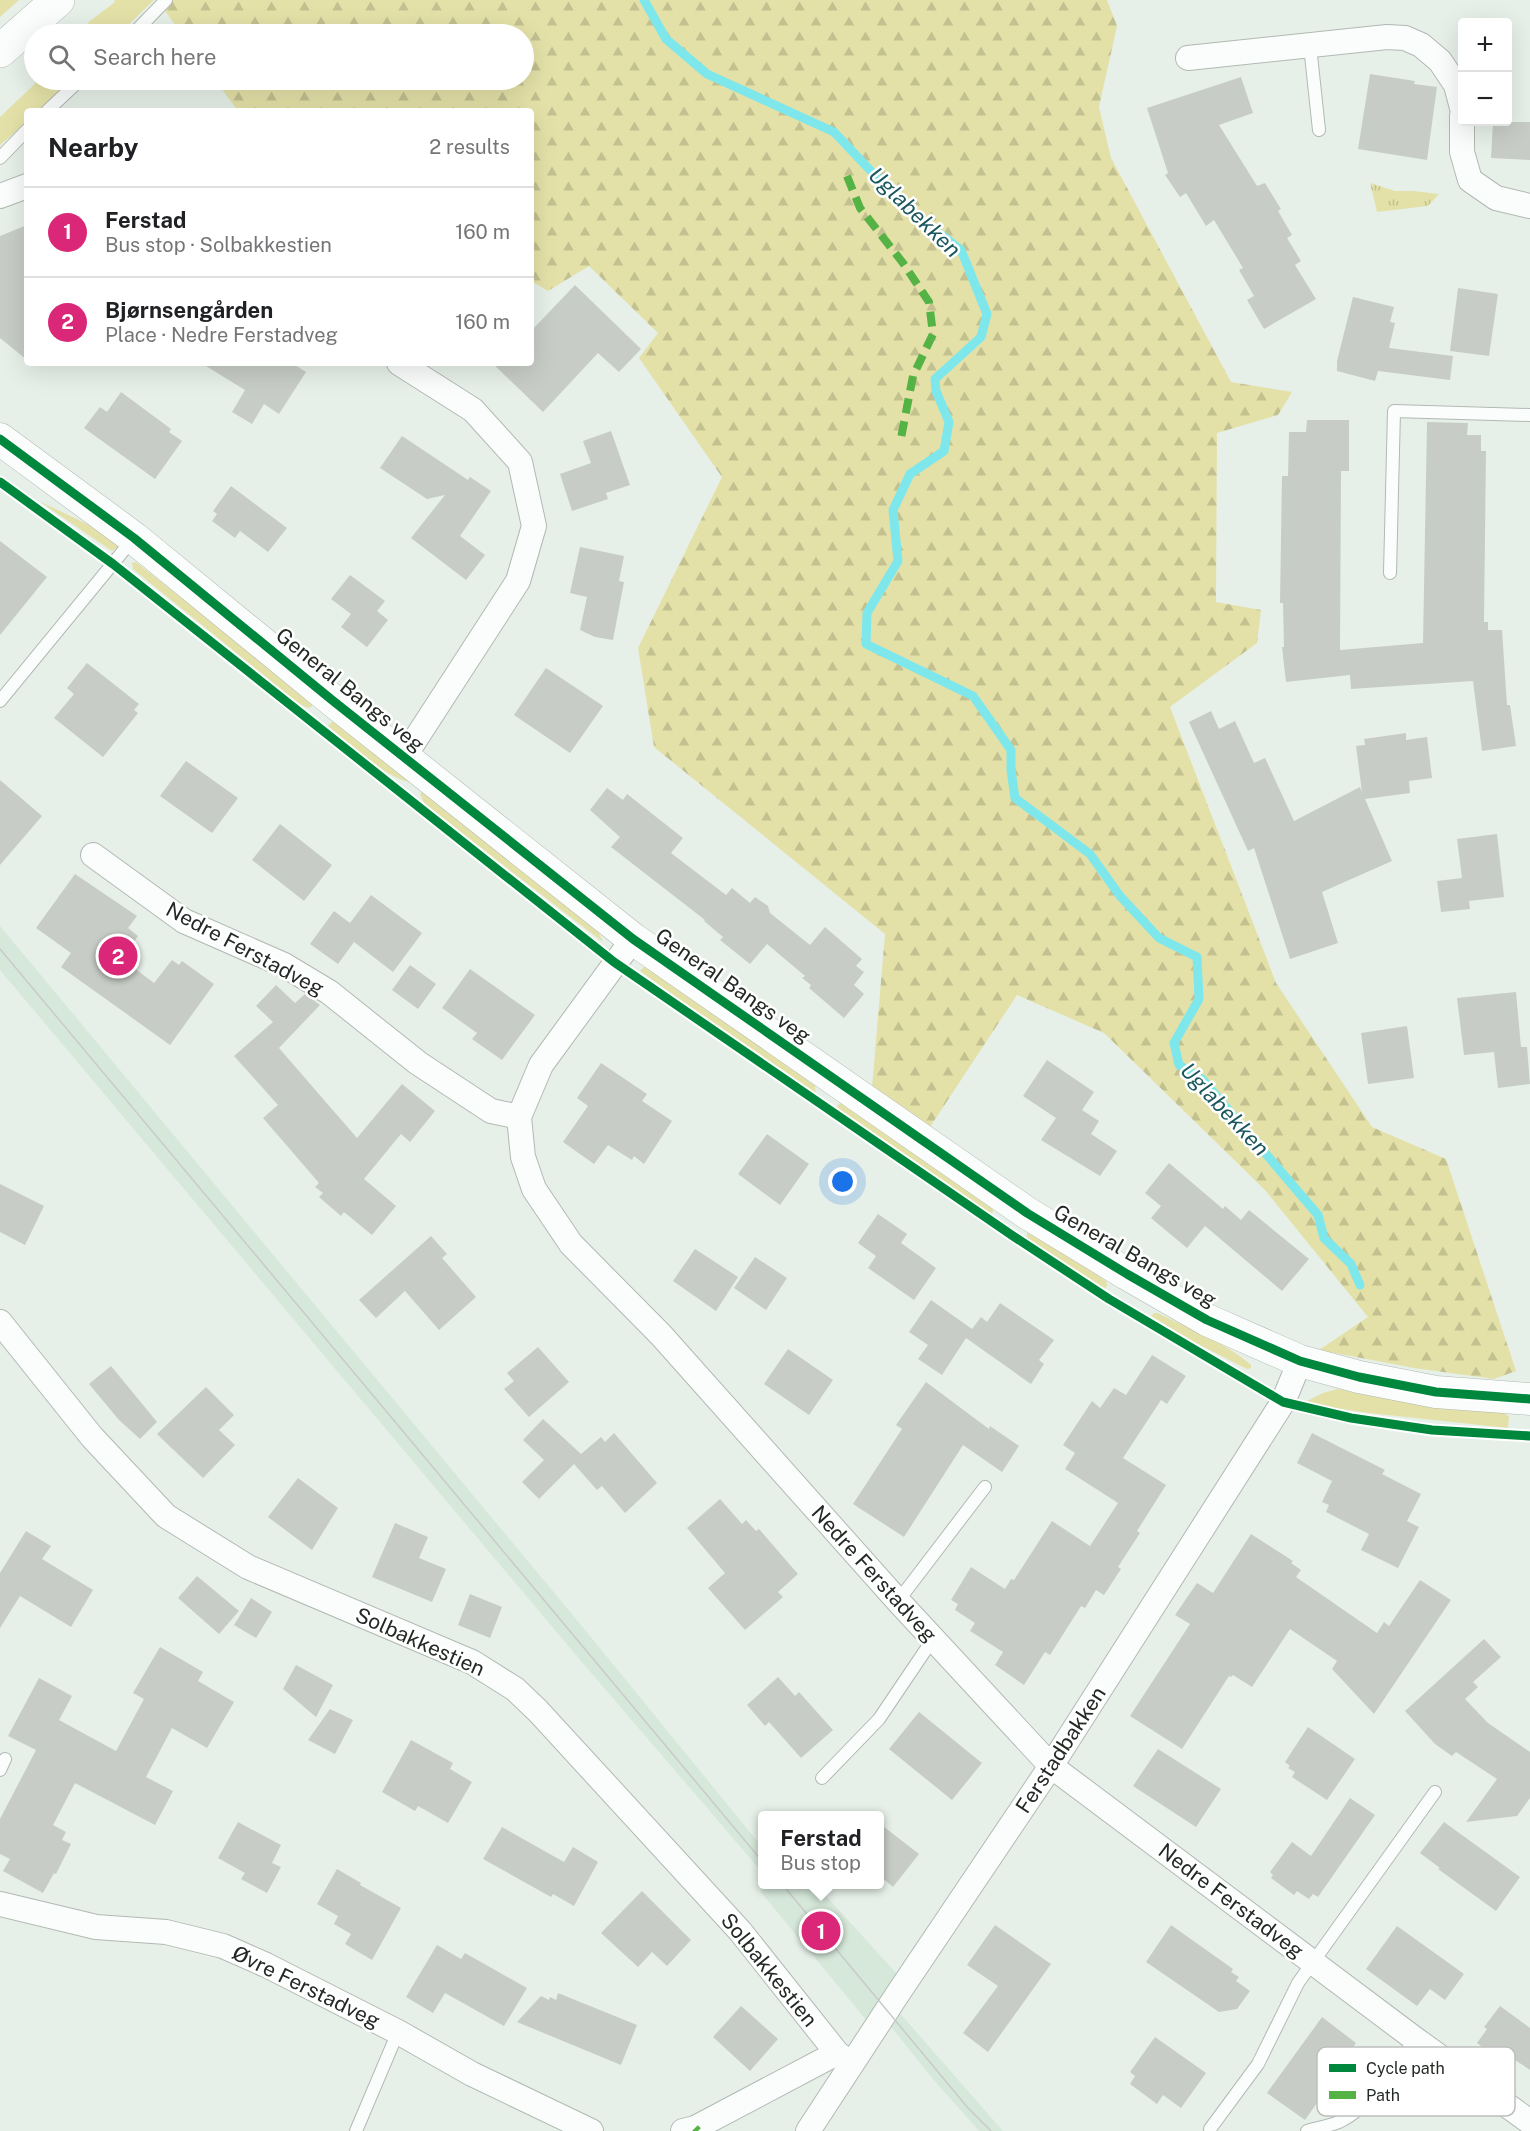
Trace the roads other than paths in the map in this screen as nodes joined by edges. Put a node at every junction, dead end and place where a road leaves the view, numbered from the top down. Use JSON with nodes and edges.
{"nodes":[{"id":1,"x":58,"y":0,"type":"edge"},
{"id":2,"x":166,"y":0,"type":"edge"},
{"id":3,"x":31,"y":24,"type":"edge"},
{"id":4,"x":143,"y":24,"type":"edge"},
{"id":5,"x":24,"y":30,"type":"edge"},
{"id":6,"x":1310,"y":46,"type":"junction"},
{"id":7,"x":0,"y":51,"type":"edge"},
{"id":8,"x":1188,"y":58,"type":"dead end"},
{"id":9,"x":69,"y":90,"type":"edge"},
{"id":10,"x":1458,"y":93,"type":"edge"},
{"id":11,"x":50,"y":108,"type":"edge"},
{"id":12,"x":1462,"y":126,"type":"edge"},
{"id":13,"x":1319,"y":130,"type":"dead end"},
{"id":14,"x":24,"y":133,"type":"edge"},
{"id":15,"x":0,"y":158,"type":"edge"},
{"id":16,"x":24,"y":187,"type":"edge"},
{"id":17,"x":0,"y":196,"type":"edge"},
{"id":18,"x":1530,"y":206,"type":"edge"},
{"id":19,"x":404,"y":366,"type":"edge"},
{"id":20,"x":1530,"y":415,"type":"edge"},
{"id":21,"x":0,"y":439,"type":"edge"},
{"id":22,"x":134,"y":538,"type":"junction"},
{"id":23,"x":1390,"y":573,"type":"dead end"},
{"id":24,"x":0,"y":701,"type":"edge"},
{"id":25,"x":404,"y":757,"type":"junction"},
{"id":26,"x":93,"y":855,"type":"dead end"},
{"id":27,"x":633,"y":939,"type":"junction"},
{"id":28,"x":519,"y":1117,"type":"junction"},
{"id":29,"x":0,"y":1322,"type":"edge"},
{"id":30,"x":1300,"y":1361,"type":"junction"},
{"id":31,"x":1530,"y":1399,"type":"edge"},
{"id":32,"x":985,"y":1487,"type":"dead end"},
{"id":33,"x":898,"y":1601,"type":"junction"},
{"id":34,"x":933,"y":1639,"type":"junction"},
{"id":35,"x":1051,"y":1766,"type":"junction"},
{"id":36,"x":822,"y":1778,"type":"dead end"},
{"id":37,"x":1435,"y":1792,"type":"dead end"},
{"id":38,"x":0,"y":1904,"type":"edge"},
{"id":39,"x":1312,"y":1962,"type":"junction"},
{"id":40,"x":398,"y":2032,"type":"junction"},
{"id":41,"x":1415,"y":2039,"type":"junction"},
{"id":42,"x":1409,"y":2047,"type":"edge"},
{"id":43,"x":1426,"y":2047,"type":"edge"},
{"id":44,"x":844,"y":2059,"type":"junction"},
{"id":45,"x":1515,"y":2111,"type":"edge"},
{"id":46,"x":1348,"y":2116,"type":"edge"},
{"id":47,"x":1530,"y":2122,"type":"edge"},
{"id":48,"x":1210,"y":2129,"type":"dead end"},
{"id":49,"x":356,"y":2131,"type":"edge"},
{"id":50,"x":591,"y":2131,"type":"edge"},
{"id":51,"x":683,"y":2131,"type":"edge"},
{"id":52,"x":808,"y":2131,"type":"edge"},
{"id":53,"x":1307,"y":2131,"type":"edge"}],
"edges":[{"from":1,"to":3,"type":"main road"},
{"from":2,"to":4,"type":"lane"},
{"from":5,"to":7,"type":"main road"},
{"from":6,"to":8,"type":"street"},
{"from":6,"to":10,"type":"street"},
{"from":6,"to":13,"type":"lane"},
{"from":9,"to":11,"type":"lane"},
{"from":12,"to":18,"type":"street"},
{"from":14,"to":15,"type":"lane"},
{"from":16,"to":17,"type":"street"},
{"from":19,"to":25,"type":"street"},
{"from":20,"to":23,"type":"lane"},
{"from":21,"to":22,"type":"street","name":"General Bangs veg"},
{"from":22,"to":24,"type":"lane"},
{"from":22,"to":25,"type":"street","name":"General Bangs veg"},
{"from":25,"to":27,"type":"street","name":"General Bangs veg"},
{"from":26,"to":28,"type":"street","name":"Nedre Ferstadveg"},
{"from":27,"to":28,"type":"street"},
{"from":27,"to":30,"type":"street","name":"General Bangs veg"},
{"from":28,"to":33,"type":"street","name":"Nedre Ferstadveg"},
{"from":29,"to":44,"type":"street","name":"Solbakkestien"},
{"from":30,"to":31,"type":"street","name":"General Bangs veg"},
{"from":30,"to":35,"type":"street","name":"Ferstadbakken"},
{"from":32,"to":33,"type":"lane"},
{"from":33,"to":34,"type":"street","name":"Nedre Ferstadveg"},
{"from":34,"to":35,"type":"street","name":"Nedre Ferstadveg"},
{"from":34,"to":36,"type":"lane"},
{"from":35,"to":39,"type":"street","name":"Nedre Ferstadveg"},
{"from":35,"to":44,"type":"street","name":"Ferstadbakken"},
{"from":37,"to":39,"type":"lane","name":"Nedre Ferstadveg"},
{"from":38,"to":40,"type":"street","name":"Øvre Ferstadveg"},
{"from":39,"to":41,"type":"street","name":"Nedre Ferstadveg"},
{"from":39,"to":48,"type":"lane","name":"Nedre Ferstadveg"},
{"from":40,"to":49,"type":"lane"},
{"from":40,"to":50,"type":"street","name":"Øvre Ferstadveg"},
{"from":41,"to":42,"type":"lane"},
{"from":41,"to":43,"type":"street","name":"Nedre Ferstadveg"},
{"from":44,"to":51,"type":"street"},
{"from":44,"to":52,"type":"street","name":"Ferstadbakken"},
{"from":45,"to":47,"type":"street","name":"Nedre Ferstadveg"},
{"from":46,"to":53,"type":"lane"}]}
